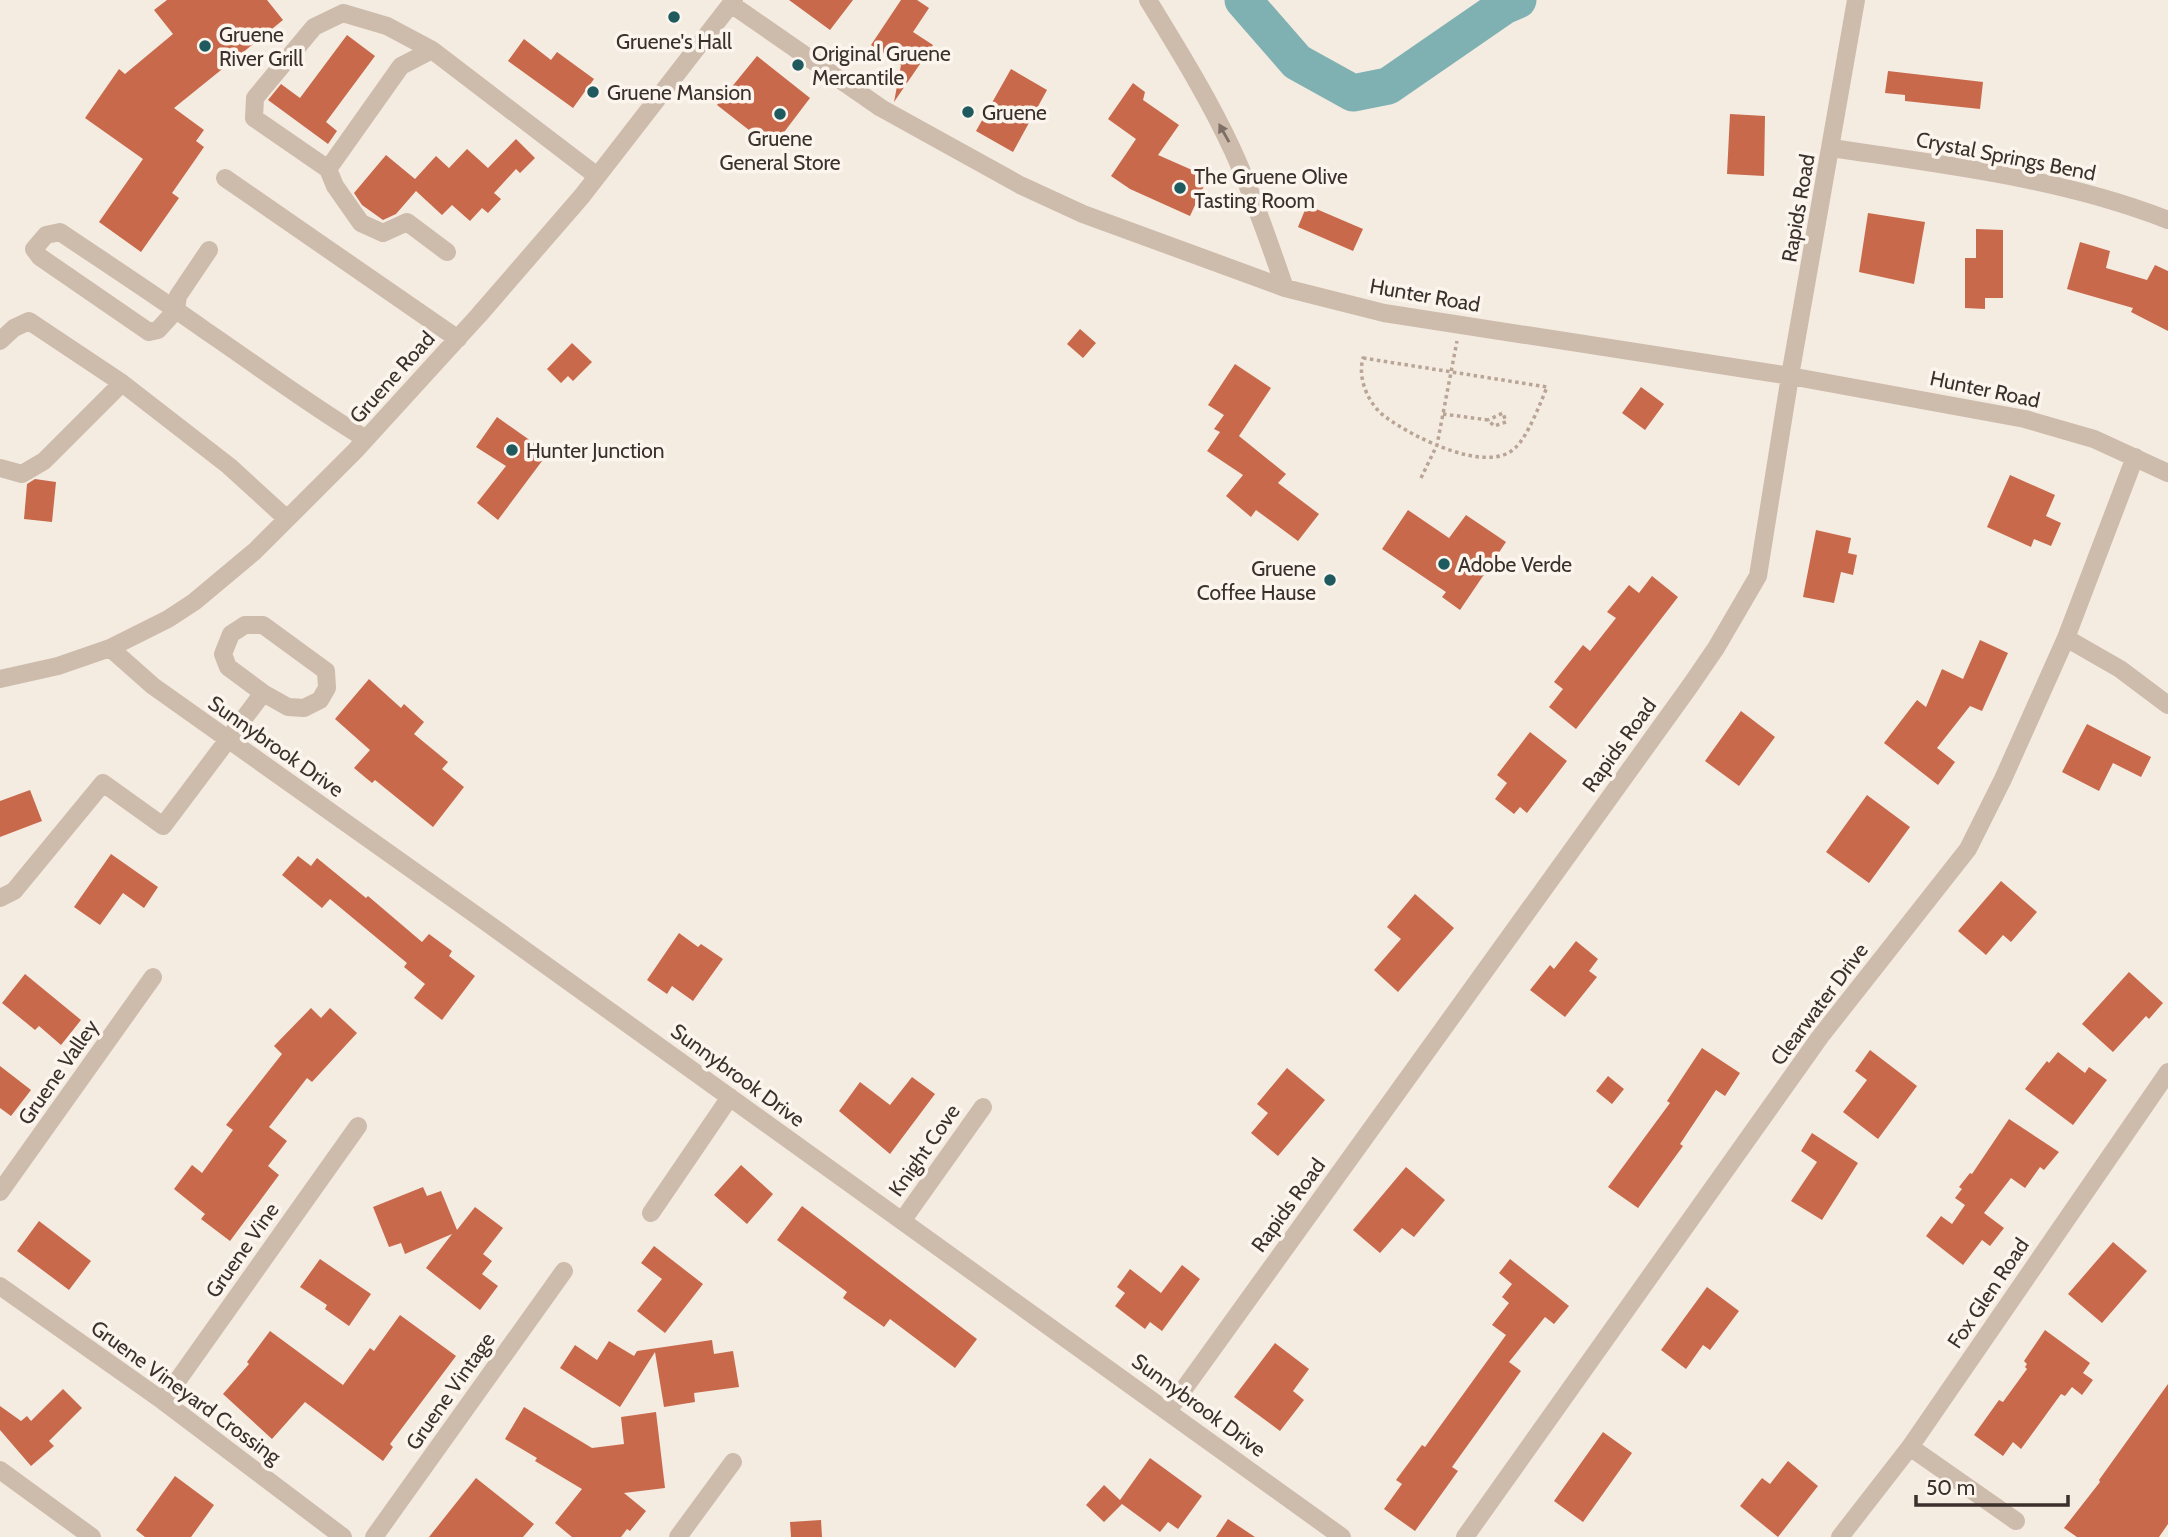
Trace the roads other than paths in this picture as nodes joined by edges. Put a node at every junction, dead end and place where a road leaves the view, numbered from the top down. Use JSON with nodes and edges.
{"nodes":[{"id":1,"x":1148,"y":0,"type":"edge"},
{"id":2,"x":1856,"y":0,"type":"edge"},
{"id":3,"x":733,"y":2,"type":"edge"},
{"id":4,"x":347,"y":6,"type":"edge"},
{"id":5,"x":432,"y":50,"type":"junction"},
{"id":6,"x":1832,"y":148,"type":"junction"},
{"id":7,"x":328,"y":169,"type":"junction"},
{"id":8,"x":597,"y":176,"type":"junction"},
{"id":9,"x":225,"y":178,"type":"dead end"},
{"id":10,"x":2168,"y":220,"type":"edge"},
{"id":11,"x":209,"y":250,"type":"dead end"},
{"id":12,"x":447,"y":252,"type":"dead end"},
{"id":13,"x":1285,"y":288,"type":"junction"},
{"id":14,"x":176,"y":310,"type":"junction"},
{"id":15,"x":458,"y":339,"type":"junction"},
{"id":16,"x":0,"y":341,"type":"edge"},
{"id":17,"x":1790,"y":376,"type":"junction"},
{"id":18,"x":121,"y":383,"type":"junction"},
{"id":19,"x":366,"y":439,"type":"junction"},
{"id":20,"x":2135,"y":457,"type":"junction"},
{"id":21,"x":0,"y":468,"type":"edge"},
{"id":22,"x":2168,"y":473,"type":"edge"},
{"id":23,"x":287,"y":519,"type":"junction"},
{"id":24,"x":2066,"y":638,"type":"junction"},
{"id":25,"x":110,"y":648,"type":"junction"},
{"id":26,"x":0,"y":679,"type":"edge"},
{"id":27,"x":263,"y":694,"type":"junction"},
{"id":28,"x":2168,"y":705,"type":"edge"},
{"id":29,"x":229,"y":741,"type":"junction"},
{"id":30,"x":0,"y":898,"type":"edge"},
{"id":31,"x":153,"y":977,"type":"dead end"},
{"id":32,"x":2168,"y":1072,"type":"edge"},
{"id":33,"x":730,"y":1097,"type":"junction"},
{"id":34,"x":983,"y":1107,"type":"dead end"},
{"id":35,"x":358,"y":1126,"type":"dead end"},
{"id":36,"x":0,"y":1192,"type":"edge"},
{"id":37,"x":651,"y":1213,"type":"dead end"},
{"id":38,"x":902,"y":1220,"type":"junction"},
{"id":39,"x":564,"y":1271,"type":"dead end"},
{"id":40,"x":0,"y":1286,"type":"edge"},
{"id":41,"x":163,"y":1401,"type":"junction"},
{"id":42,"x":1168,"y":1410,"type":"junction"},
{"id":43,"x":1910,"y":1447,"type":"junction"},
{"id":44,"x":733,"y":1462,"type":"dead end"},
{"id":45,"x":0,"y":1470,"type":"edge"},
{"id":46,"x":2016,"y":1521,"type":"dead end"},
{"id":47,"x":92,"y":1537,"type":"edge"},
{"id":48,"x":343,"y":1537,"type":"edge"},
{"id":49,"x":374,"y":1537,"type":"edge"},
{"id":50,"x":678,"y":1537,"type":"edge"},
{"id":51,"x":1342,"y":1537,"type":"edge"},
{"id":52,"x":1465,"y":1537,"type":"edge"},
{"id":53,"x":1840,"y":1537,"type":"edge"}],
"edges":[{"from":13,"to":1,"type":"street","one_way":true},
{"from":2,"to":6,"type":"street","name":"Rapids Road"},
{"from":3,"to":8,"type":"street","name":"Gruene Road"},
{"from":3,"to":13,"type":"street","name":"Hunter Road"},
{"from":4,"to":5,"type":"street"},
{"from":4,"to":7,"type":"street"},
{"from":5,"to":7,"type":"street"},
{"from":5,"to":8,"type":"street"},
{"from":6,"to":10,"type":"street","name":"Crystal Springs Bend"},
{"from":6,"to":17,"type":"street","name":"Rapids Road"},
{"from":7,"to":12,"type":"street"},
{"from":8,"to":15,"type":"street","name":"Gruene Road"},
{"from":9,"to":15,"type":"street"},
{"from":11,"to":14,"type":"street"},
{"from":13,"to":17,"type":"street","name":"Hunter Road"},
{"from":14,"to":14,"type":"street"},
{"from":14,"to":19,"type":"street"},
{"from":15,"to":19,"type":"street","name":"Gruene Road"},
{"from":16,"to":18,"type":"street"},
{"from":17,"to":20,"type":"street","name":"Hunter Road"},
{"from":17,"to":42,"type":"street","name":"Rapids Road"},
{"from":18,"to":21,"type":"street"},
{"from":18,"to":23,"type":"street"},
{"from":19,"to":23,"type":"street","name":"Gruene Road"},
{"from":20,"to":22,"type":"street","name":"Hunter Road"},
{"from":20,"to":24,"type":"street","name":"Clearwater Drive"},
{"from":23,"to":25,"type":"street","name":"Gruene Road"},
{"from":24,"to":28,"type":"street"},
{"from":24,"to":52,"type":"street","name":"Clearwater Drive"},
{"from":25,"to":26,"type":"street","name":"Gruene Road"},
{"from":25,"to":29,"type":"street","name":"Sunnybrook Drive"},
{"from":27,"to":27,"type":"street"},
{"from":27,"to":29,"type":"street"},
{"from":29,"to":30,"type":"street"},
{"from":29,"to":33,"type":"street","name":"Sunnybrook Drive"},
{"from":31,"to":36,"type":"street","name":"Gruene Valley"},
{"from":32,"to":43,"type":"street","name":"Fox Glen Road"},
{"from":33,"to":37,"type":"street"},
{"from":33,"to":38,"type":"street","name":"Sunnybrook Drive"},
{"from":34,"to":38,"type":"street","name":"Knight Cove"},
{"from":35,"to":41,"type":"street","name":"Gruene Vine"},
{"from":38,"to":42,"type":"street","name":"Sunnybrook Drive"},
{"from":39,"to":49,"type":"street","name":"Gruene Vintage"},
{"from":40,"to":41,"type":"street","name":"Gruene Vineyard Crossing"},
{"from":41,"to":48,"type":"street","name":"Gruene Vineyard Crossing"},
{"from":42,"to":51,"type":"street","name":"Sunnybrook Drive"},
{"from":43,"to":46,"type":"street"},
{"from":43,"to":53,"type":"street","name":"Fox Glen Road"},
{"from":44,"to":50,"type":"street"},
{"from":45,"to":47,"type":"street"}]}
